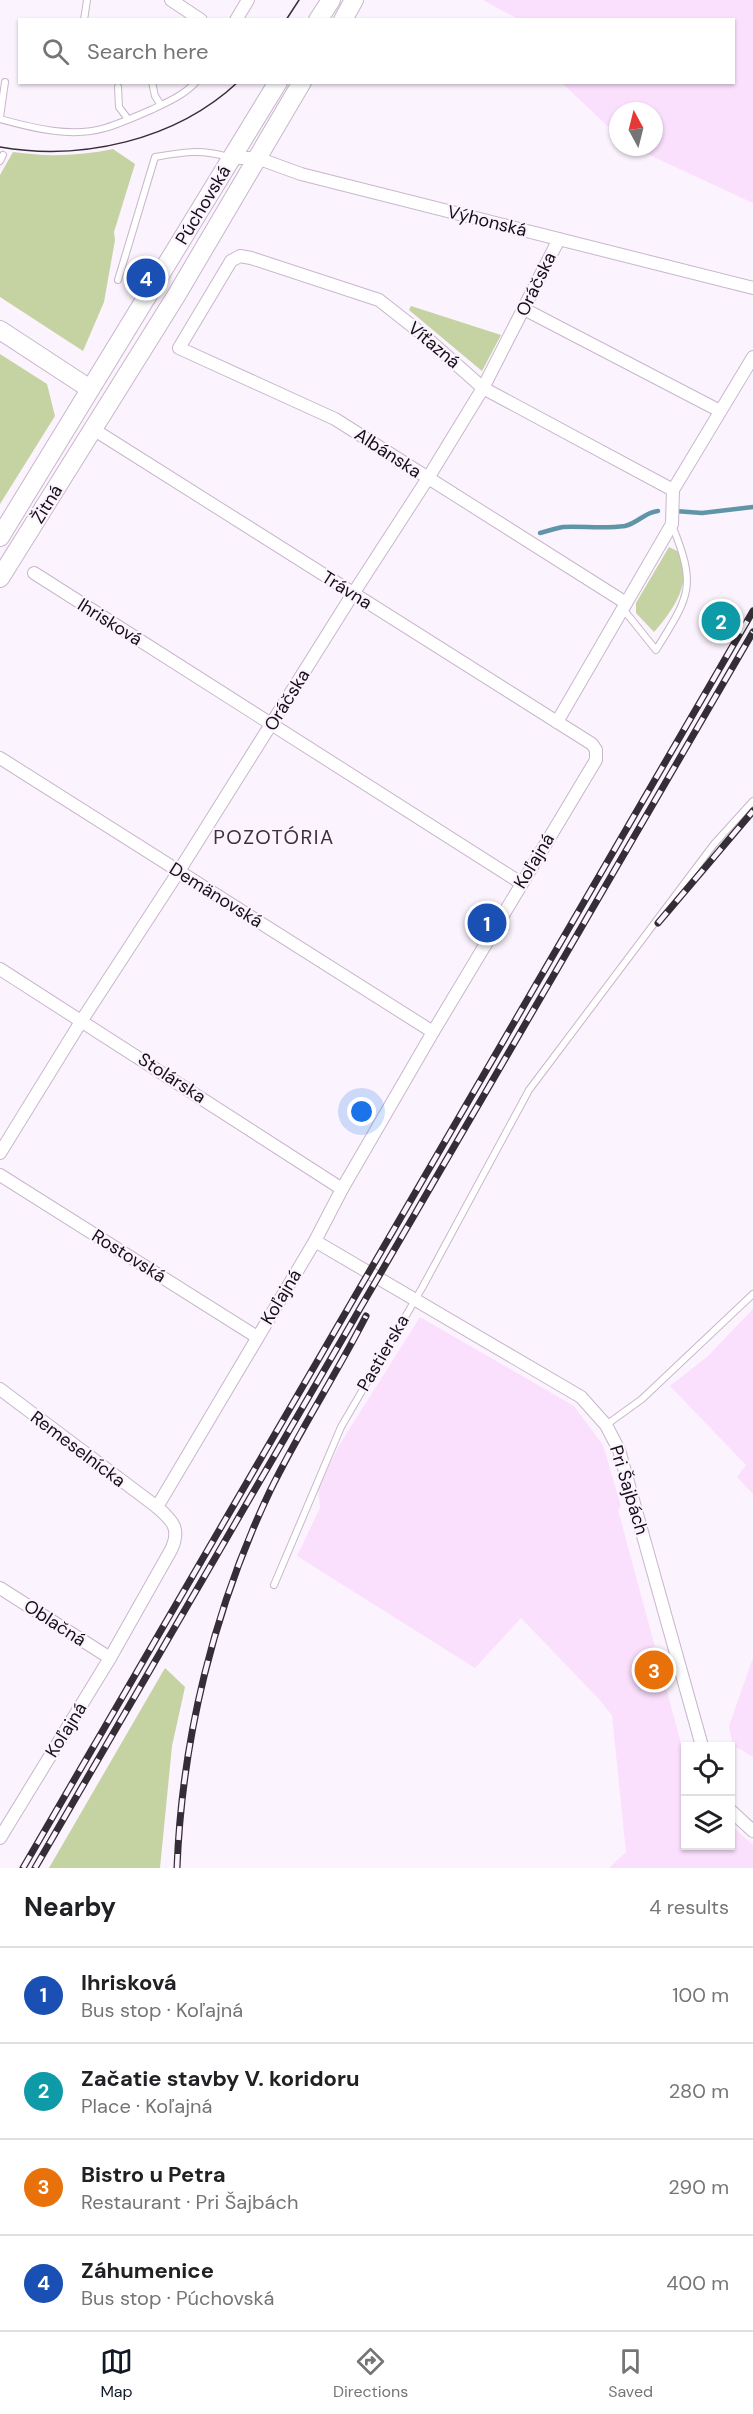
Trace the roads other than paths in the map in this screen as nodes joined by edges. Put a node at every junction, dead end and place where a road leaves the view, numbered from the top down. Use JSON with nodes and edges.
{"nodes":[{"id":1,"x":87,"y":0,"type":"edge"},
{"id":2,"x":171,"y":0,"type":"edge"},
{"id":3,"x":248,"y":0,"type":"edge"},
{"id":4,"x":331,"y":0,"type":"edge"},
{"id":5,"x":354,"y":0,"type":"edge"},
{"id":6,"x":84,"y":18,"type":"edge"},
{"id":7,"x":198,"y":18,"type":"edge"},
{"id":8,"x":237,"y":18,"type":"edge"},
{"id":9,"x":319,"y":18,"type":"edge"},
{"id":10,"x":344,"y":18,"type":"edge"},
{"id":11,"x":5,"y":82,"type":"dead end"},
{"id":12,"x":152,"y":84,"type":"edge"},
{"id":13,"x":194,"y":84,"type":"edge"},
{"id":14,"x":277,"y":84,"type":"edge"},
{"id":15,"x":301,"y":84,"type":"edge"},
{"id":16,"x":118,"y":87,"type":"dead end"},
{"id":17,"x":161,"y":105,"type":"junction"},
{"id":18,"x":0,"y":118,"type":"edge"},
{"id":19,"x":128,"y":119,"type":"junction"},
{"id":20,"x":232,"y":158,"type":"junction"},
{"id":21,"x":257,"y":158,"type":"junction"},
{"id":22,"x":559,"y":239,"type":"junction"},
{"id":23,"x":118,"y":280,"type":"dead end"},
{"id":24,"x":753,"y":288,"type":"edge"},
{"id":25,"x":203,"y":308,"type":"joint"},
{"id":26,"x":524,"y":309,"type":"junction"},
{"id":27,"x":0,"y":330,"type":"edge"},
{"id":28,"x":753,"y":357,"type":"edge"},
{"id":29,"x":123,"y":378,"type":"junction"},
{"id":30,"x":483,"y":388,"type":"junction"},
{"id":31,"x":90,"y":389,"type":"junction"},
{"id":32,"x":720,"y":411,"type":"junction"},
{"id":33,"x":93,"y":429,"type":"junction"},
{"id":34,"x":428,"y":478,"type":"junction"},
{"id":35,"x":673,"y":490,"type":"junction"},
{"id":36,"x":672,"y":524,"type":"junction"},
{"id":37,"x":0,"y":537,"type":"edge"},
{"id":38,"x":34,"y":573,"type":"dead end"},
{"id":39,"x":0,"y":578,"type":"edge"},
{"id":40,"x":353,"y":594,"type":"junction"},
{"id":41,"x":624,"y":606,"type":"junction"},
{"id":42,"x":557,"y":722,"type":"junction"},
{"id":43,"x":272,"y":724,"type":"junction"},
{"id":44,"x":597,"y":753,"type":"joint"},
{"id":45,"x":0,"y":758,"type":"edge"},
{"id":46,"x":753,"y":801,"type":"edge"},
{"id":47,"x":179,"y":871,"type":"junction"},
{"id":48,"x":521,"y":883,"type":"junction"},
{"id":49,"x":0,"y":969,"type":"edge"},
{"id":50,"x":82,"y":1020,"type":"junction"},
{"id":51,"x":433,"y":1032,"type":"junction"},
{"id":52,"x":0,"y":1153,"type":"edge"},
{"id":53,"x":0,"y":1175,"type":"edge"},
{"id":54,"x":342,"y":1188,"type":"junction"},
{"id":55,"x":315,"y":1241,"type":"junction"},
{"id":56,"x":753,"y":1294,"type":"edge"},
{"id":57,"x":414,"y":1299,"type":"junction"},
{"id":58,"x":257,"y":1337,"type":"junction"},
{"id":59,"x":0,"y":1389,"type":"edge"},
{"id":60,"x":606,"y":1425,"type":"junction"},
{"id":61,"x":157,"y":1507,"type":"junction"},
{"id":62,"x":274,"y":1585,"type":"dead end"},
{"id":63,"x":0,"y":1588,"type":"edge"},
{"id":64,"x":110,"y":1659,"type":"junction"},
{"id":65,"x":701,"y":1742,"type":"edge"},
{"id":66,"x":735,"y":1815,"type":"edge"},
{"id":67,"x":4,"y":1821,"type":"edge"},
{"id":68,"x":753,"y":1832,"type":"edge"},
{"id":69,"x":0,"y":1838,"type":"edge"}],
"edges":[{"from":1,"to":6,"type":"lane"},
{"from":2,"to":7,"type":"street"},
{"from":3,"to":8,"type":"street"},
{"from":4,"to":9,"type":"main road"},
{"from":5,"to":10,"type":"main road"},
{"from":11,"to":18,"type":"lane"},
{"from":12,"to":17,"type":"lane"},
{"from":13,"to":17,"type":"lane"},
{"from":14,"to":20,"type":"main road","name":"Púchovská"},
{"from":15,"to":21,"type":"main road","name":"Púchovská"},
{"from":16,"to":19,"type":"lane"},
{"from":17,"to":19,"type":"lane"},
{"from":18,"to":19,"type":"lane"},
{"from":20,"to":21,"type":"street","name":"Výhonská"},
{"from":20,"to":23,"type":"lane"},
{"from":20,"to":31,"type":"main road","name":"Púchovská"},
{"from":21,"to":22,"type":"street","name":"Výhonská"},
{"from":21,"to":29,"type":"main road","name":"Púchovská"},
{"from":22,"to":24,"type":"street","name":"Výhonská"},
{"from":22,"to":26,"type":"street","name":"Oráčska"},
{"from":25,"to":30,"type":"street","name":"Víťazná"},
{"from":25,"to":34,"type":"street","name":"Albánska"},
{"from":26,"to":30,"type":"street","name":"Oráčska"},
{"from":26,"to":32,"type":"street"},
{"from":27,"to":31,"type":"main road"},
{"from":28,"to":32,"type":"street"},
{"from":29,"to":31,"type":"main road"},
{"from":29,"to":33,"type":"main road","name":"Púchovská"},
{"from":30,"to":34,"type":"street","name":"Oráčska"},
{"from":30,"to":35,"type":"street","name":"Víťazná"},
{"from":31,"to":33,"type":"main road"},
{"from":31,"to":37,"type":"main road","name":"Žitná"},
{"from":32,"to":35,"type":"street"},
{"from":33,"to":39,"type":"main road","name":"Žitná"},
{"from":33,"to":40,"type":"street","name":"Trávna"},
{"from":34,"to":40,"type":"street","name":"Oráčska"},
{"from":34,"to":41,"type":"street","name":"Albánska"},
{"from":35,"to":36,"type":"street"},
{"from":36,"to":41,"type":"street"},
{"from":36,"to":41,"type":"lane"},
{"from":38,"to":43,"type":"street","name":"Ihrisková"},
{"from":40,"to":42,"type":"street","name":"Trávna"},
{"from":40,"to":43,"type":"street","name":"Oráčska"},
{"from":41,"to":42,"type":"street"},
{"from":42,"to":44,"type":"street","name":"Trávna"},
{"from":43,"to":47,"type":"street","name":"Oráčska"},
{"from":43,"to":48,"type":"street","name":"Ihrisková"},
{"from":44,"to":48,"type":"street","name":"Koľajná"},
{"from":45,"to":47,"type":"street","name":"Demänovská"},
{"from":46,"to":57,"type":"lane"},
{"from":47,"to":50,"type":"street","name":"Oráčska"},
{"from":47,"to":51,"type":"street","name":"Demänovská"},
{"from":48,"to":51,"type":"street","name":"Koľajná"},
{"from":49,"to":50,"type":"street","name":"Stolárska"},
{"from":50,"to":52,"type":"street","name":"Oráčska"},
{"from":50,"to":54,"type":"street","name":"Stolárska"},
{"from":51,"to":54,"type":"street","name":"Koľajná"},
{"from":53,"to":58,"type":"street","name":"Rostovská"},
{"from":54,"to":55,"type":"street","name":"Koľajná"},
{"from":55,"to":57,"type":"street"},
{"from":55,"to":58,"type":"street","name":"Koľajná"},
{"from":56,"to":60,"type":"lane","name":"Pri Šajbách"},
{"from":57,"to":60,"type":"street","name":"Pastierska"},
{"from":57,"to":62,"type":"lane","name":"Pastierska"},
{"from":58,"to":61,"type":"street","name":"Koľajná"},
{"from":59,"to":61,"type":"street","name":"Remeselnícka"},
{"from":60,"to":65,"type":"street","name":"Pri Šajbách"},
{"from":61,"to":64,"type":"street","name":"Koľajná"},
{"from":63,"to":64,"type":"street","name":"Oblačná"},
{"from":64,"to":67,"type":"street","name":"Koľajná"},
{"from":66,"to":68,"type":"street"},
{"from":67,"to":69,"type":"street","name":"Koľajná"}]}
